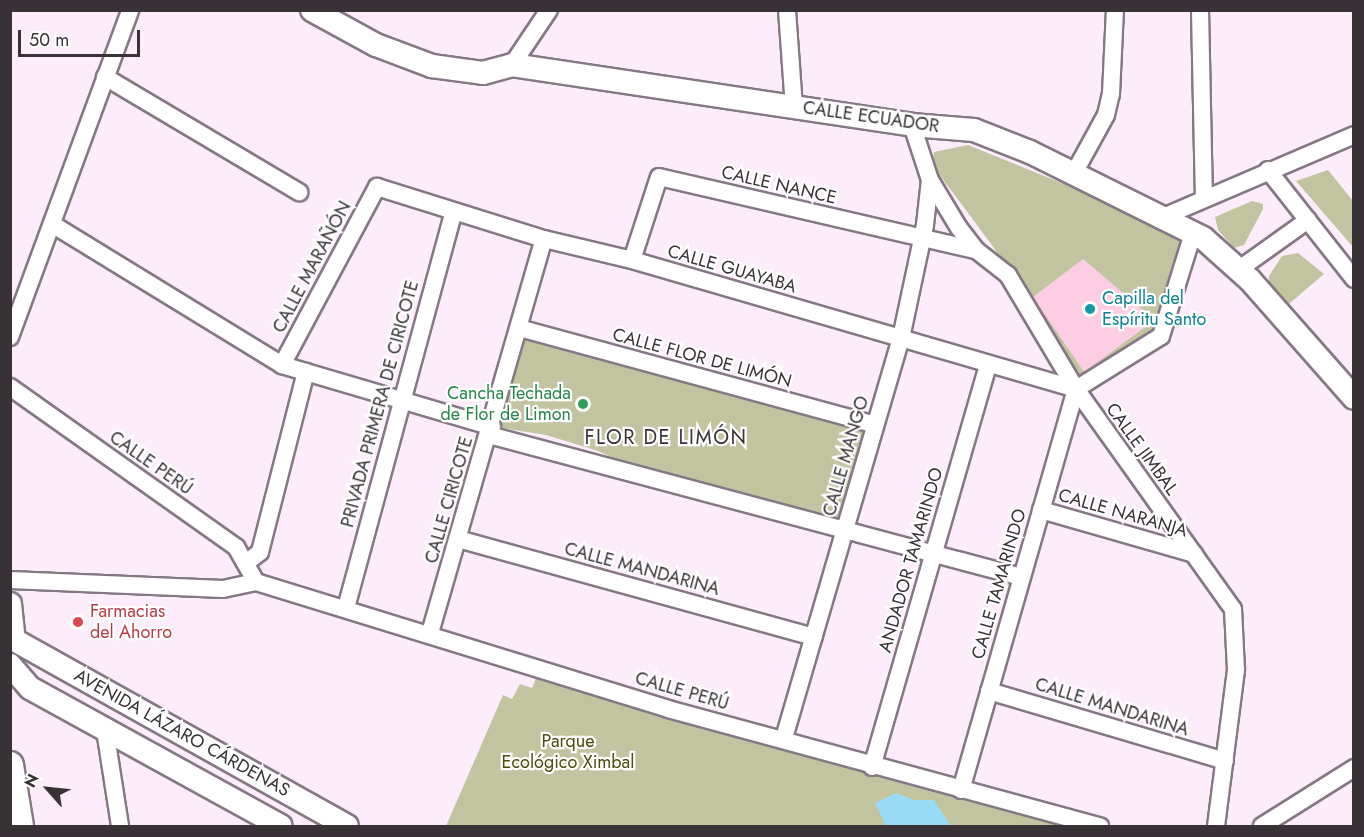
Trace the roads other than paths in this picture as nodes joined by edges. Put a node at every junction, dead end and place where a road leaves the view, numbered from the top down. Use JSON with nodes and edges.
{"nodes":[{"id":1,"x":130,"y":10,"type":"edge"},
{"id":2,"x":312,"y":10,"type":"edge"},
{"id":3,"x":549,"y":10,"type":"edge"},
{"id":4,"x":788,"y":10,"type":"edge"},
{"id":5,"x":1115,"y":10,"type":"edge"},
{"id":6,"x":1200,"y":10,"type":"edge"},
{"id":7,"x":512,"y":65,"type":"junction"},
{"id":8,"x":105,"y":77,"type":"junction"},
{"id":9,"x":794,"y":107,"type":"junction"},
{"id":10,"x":912,"y":125,"type":"junction"},
{"id":11,"x":1353,"y":135,"type":"edge"},
{"id":12,"x":1268,"y":170,"type":"junction"},
{"id":13,"x":1073,"y":175,"type":"junction"},
{"id":14,"x":930,"y":180,"type":"junction"},
{"id":15,"x":377,"y":187,"type":"joint"},
{"id":16,"x":298,"y":192,"type":"dead end"},
{"id":17,"x":1204,"y":198,"type":"junction"},
{"id":18,"x":454,"y":211,"type":"junction"},
{"id":19,"x":1163,"y":217,"type":"junction"},
{"id":20,"x":1308,"y":220,"type":"junction"},
{"id":21,"x":52,"y":224,"type":"junction"},
{"id":22,"x":1193,"y":233,"type":"junction"},
{"id":23,"x":922,"y":238,"type":"junction"},
{"id":24,"x":544,"y":239,"type":"junction"},
{"id":25,"x":976,"y":250,"type":"junction"},
{"id":26,"x":632,"y":260,"type":"junction"},
{"id":27,"x":1238,"y":270,"type":"junction"},
{"id":28,"x":1353,"y":279,"type":"edge"},
{"id":29,"x":519,"y":328,"type":"junction"},
{"id":30,"x":10,"y":337,"type":"edge"},
{"id":31,"x":900,"y":338,"type":"junction"},
{"id":32,"x":988,"y":364,"type":"junction"},
{"id":33,"x":282,"y":365,"type":"junction"},
{"id":34,"x":306,"y":372,"type":"junction"},
{"id":35,"x":10,"y":387,"type":"edge"},
{"id":36,"x":1076,"y":389,"type":"junction"},
{"id":37,"x":1353,"y":398,"type":"edge"},
{"id":38,"x":400,"y":400,"type":"junction"},
{"id":39,"x":875,"y":425,"type":"junction"},
{"id":40,"x":490,"y":431,"type":"junction"},
{"id":41,"x":1041,"y":510,"type":"junction"},
{"id":42,"x":846,"y":529,"type":"junction"},
{"id":43,"x":458,"y":539,"type":"junction"},
{"id":44,"x":933,"y":553,"type":"junction"},
{"id":45,"x":1194,"y":554,"type":"junction"},
{"id":46,"x":246,"y":563,"type":"junction"},
{"id":47,"x":1021,"y":578,"type":"junction"},
{"id":48,"x":10,"y":580,"type":"edge"},
{"id":49,"x":256,"y":582,"type":"junction"},
{"id":50,"x":10,"y":604,"type":"edge"},
{"id":51,"x":346,"y":608,"type":"junction"},
{"id":52,"x":430,"y":633,"type":"junction"},
{"id":53,"x":814,"y":637,"type":"junction"},
{"id":54,"x":12,"y":647,"type":"edge"},
{"id":55,"x":989,"y":691,"type":"junction"},
{"id":56,"x":105,"y":730,"type":"junction"},
{"id":57,"x":784,"y":738,"type":"junction"},
{"id":58,"x":1225,"y":761,"type":"junction"},
{"id":59,"x":10,"y":765,"type":"edge"},
{"id":60,"x":872,"y":767,"type":"junction"},
{"id":61,"x":1353,"y":768,"type":"edge"},
{"id":62,"x":961,"y":790,"type":"junction"},
{"id":63,"x":20,"y":826,"type":"edge"},
{"id":64,"x":120,"y":826,"type":"edge"},
{"id":65,"x":281,"y":826,"type":"edge"},
{"id":66,"x":347,"y":826,"type":"edge"},
{"id":67,"x":1100,"y":826,"type":"edge"},
{"id":68,"x":1216,"y":826,"type":"edge"},
{"id":69,"x":1262,"y":826,"type":"edge"}],
"edges":[{"from":1,"to":8,"type":"street"},
{"from":2,"to":7,"type":"street","name":"CALLE ECUADOR"},
{"from":3,"to":7,"type":"street"},
{"from":4,"to":9,"type":"street"},
{"from":5,"to":13,"type":"street"},
{"from":6,"to":17,"type":"street"},
{"from":7,"to":9,"type":"street","name":"CALLE ECUADOR"},
{"from":8,"to":16,"type":"street"},
{"from":8,"to":21,"type":"street"},
{"from":9,"to":10,"type":"street","name":"CALLE ECUADOR"},
{"from":10,"to":13,"type":"street","name":"CALLE ECUADOR"},
{"from":10,"to":14,"type":"street","name":"CALLE JIMBAL"},
{"from":11,"to":12,"type":"street"},
{"from":12,"to":17,"type":"street"},
{"from":12,"to":20,"type":"street"},
{"from":13,"to":19,"type":"street","name":"CALLE ECUADOR"},
{"from":14,"to":23,"type":"street","name":"CALLE MANGO"},
{"from":14,"to":25,"type":"street","name":"CALLE JIMBAL"},
{"from":15,"to":18,"type":"street","name":"CALLE GUAYABA"},
{"from":15,"to":33,"type":"street","name":"CALLE MARAÑÓN"},
{"from":17,"to":19,"type":"street"},
{"from":18,"to":24,"type":"street","name":"CALLE GUAYABA"},
{"from":18,"to":38,"type":"street","name":"PRIVADA PRIMERA DE CIRICOTE"},
{"from":19,"to":22,"type":"street","name":"CALLE ECUADOR"},
{"from":20,"to":27,"type":"street"},
{"from":20,"to":28,"type":"street"},
{"from":21,"to":30,"type":"street"},
{"from":21,"to":33,"type":"street"},
{"from":22,"to":27,"type":"street","name":"CALLE ECUADOR"},
{"from":22,"to":36,"type":"street"},
{"from":23,"to":25,"type":"street","name":"CALLE NANCE"},
{"from":23,"to":26,"type":"street","name":"CALLE NANCE"},
{"from":23,"to":31,"type":"street","name":"CALLE MANGO"},
{"from":24,"to":26,"type":"street","name":"CALLE GUAYABA"},
{"from":24,"to":29,"type":"street","name":"CALLE CIRICOTE"},
{"from":25,"to":36,"type":"street","name":"CALLE JIMBAL"},
{"from":26,"to":31,"type":"street","name":"CALLE GUAYABA"},
{"from":27,"to":37,"type":"street","name":"CALLE ECUADOR"},
{"from":29,"to":39,"type":"street","name":"CALLE FLOR DE LIMÓN"},
{"from":29,"to":40,"type":"street","name":"CALLE CIRICOTE"},
{"from":31,"to":32,"type":"street","name":"CALLE GUAYABA"},
{"from":31,"to":39,"type":"street","name":"CALLE MANGO"},
{"from":32,"to":36,"type":"street","name":"CALLE GUAYABA"},
{"from":32,"to":44,"type":"street","name":"ANDADOR TAMARINDO"},
{"from":33,"to":34,"type":"street"},
{"from":34,"to":38,"type":"street"},
{"from":34,"to":46,"type":"street"},
{"from":35,"to":46,"type":"street","name":"CALLE PERÚ"},
{"from":36,"to":41,"type":"street","name":"CALLE TAMARINDO"},
{"from":36,"to":45,"type":"street","name":"CALLE JIMBAL"},
{"from":38,"to":40,"type":"street"},
{"from":38,"to":51,"type":"street","name":"PRIVADA PRIMERA DE CIRICOTE"},
{"from":39,"to":42,"type":"street","name":"CALLE MANGO"},
{"from":40,"to":42,"type":"street"},
{"from":40,"to":43,"type":"street","name":"CALLE CIRICOTE"},
{"from":41,"to":45,"type":"street","name":"CALLE NARANJA"},
{"from":41,"to":47,"type":"street","name":"CALLE TAMARINDO"},
{"from":42,"to":44,"type":"street"},
{"from":42,"to":53,"type":"street","name":"CALLE MANGO"},
{"from":43,"to":52,"type":"street","name":"CALLE CIRICOTE"},
{"from":43,"to":53,"type":"street","name":"CALLE MANDARINA"},
{"from":44,"to":47,"type":"street"},
{"from":44,"to":60,"type":"street","name":"ANDADOR TAMARINDO"},
{"from":45,"to":58,"type":"street","name":"CALLE JIMBAL"},
{"from":46,"to":49,"type":"street","name":"CALLE PERÚ"},
{"from":47,"to":55,"type":"street","name":"CALLE TAMARINDO"},
{"from":48,"to":49,"type":"street","name":"CALLE PERÚ"},
{"from":49,"to":51,"type":"street","name":"CALLE PERÚ"},
{"from":50,"to":54,"type":"street"},
{"from":51,"to":52,"type":"street","name":"CALLE PERÚ"},
{"from":52,"to":57,"type":"street","name":"CALLE PERÚ"},
{"from":53,"to":57,"type":"street","name":"CALLE MANGO"},
{"from":54,"to":56,"type":"street","name":"AVENIDA LÁZARO CÁRDENAS"},
{"from":54,"to":66,"type":"street","name":"AVENIDA LÁZARO CÁRDENAS"},
{"from":55,"to":58,"type":"street","name":"CALLE MANDARINA"},
{"from":55,"to":62,"type":"street","name":"CALLE TAMARINDO"},
{"from":56,"to":64,"type":"street"},
{"from":56,"to":65,"type":"street","name":"AVENIDA LÁZARO CÁRDENAS"},
{"from":57,"to":60,"type":"street","name":"CALLE PERÚ"},
{"from":58,"to":68,"type":"street","name":"CALLE JIMBAL"},
{"from":59,"to":63,"type":"main road"},
{"from":60,"to":62,"type":"street","name":"CALLE PERÚ"},
{"from":61,"to":69,"type":"street"},
{"from":62,"to":67,"type":"street","name":"CALLE PERÚ"}]}
